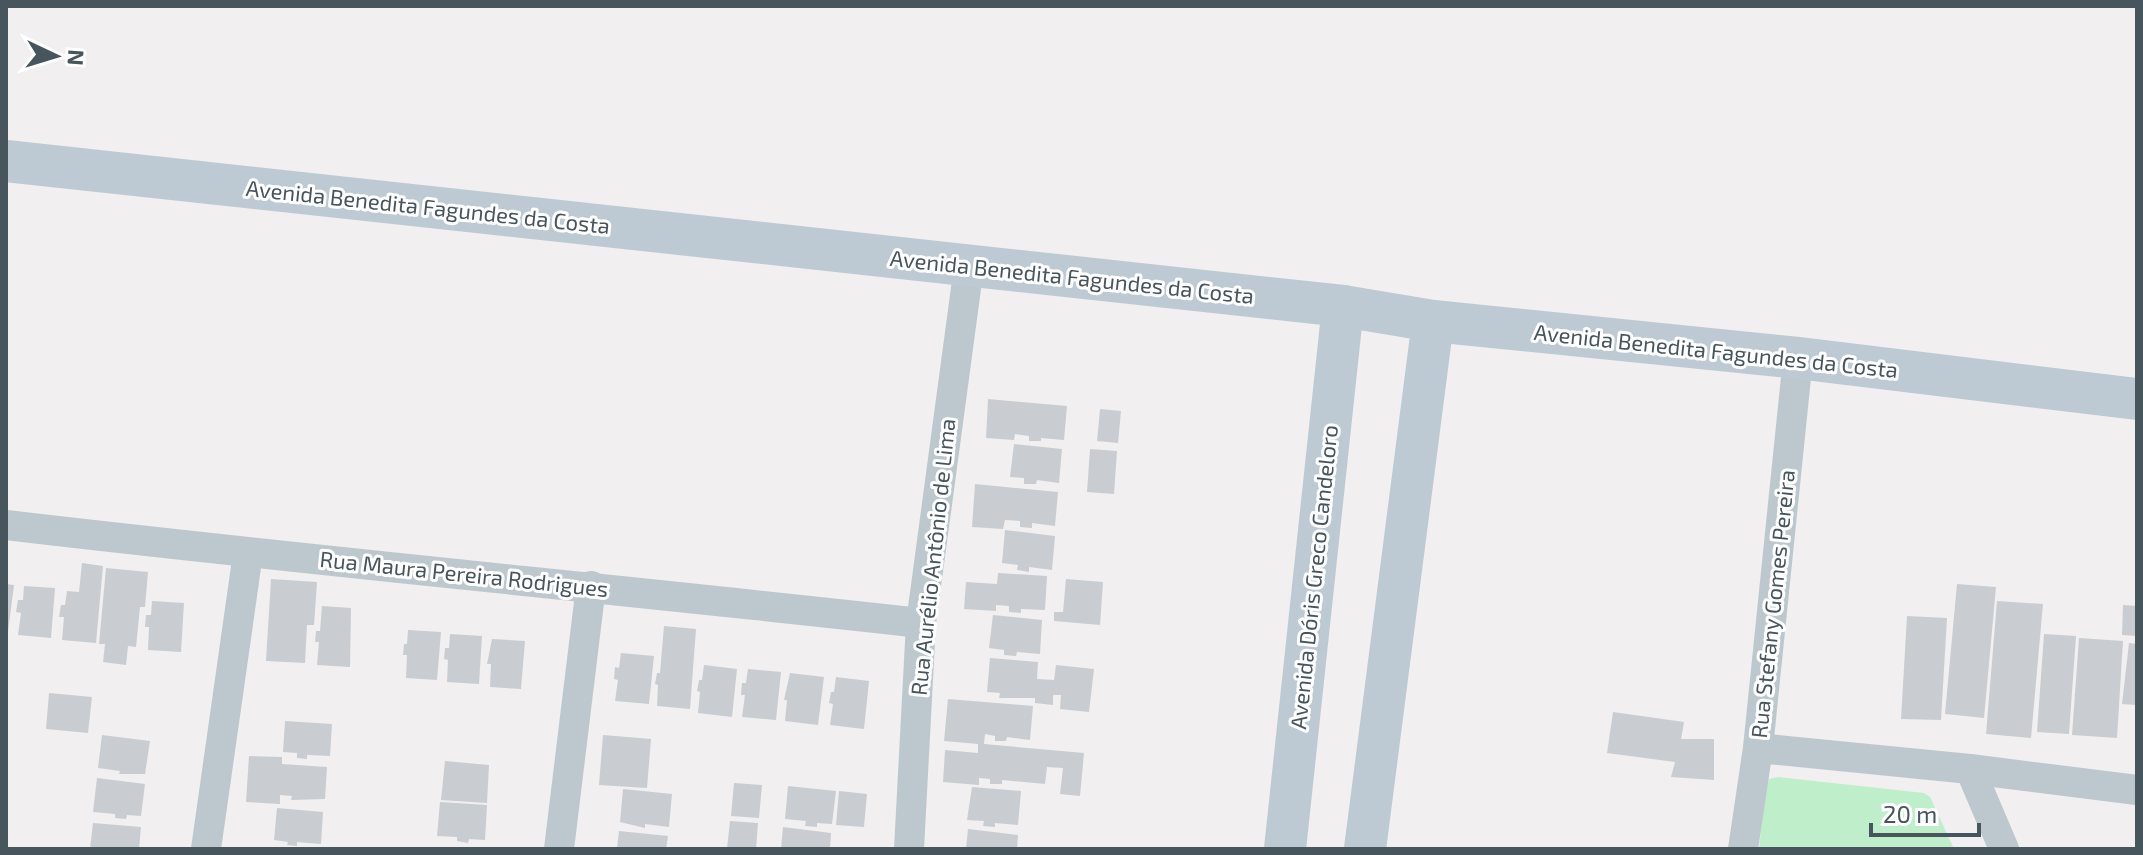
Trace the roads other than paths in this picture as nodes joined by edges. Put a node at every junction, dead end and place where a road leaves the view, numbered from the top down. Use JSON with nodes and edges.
{"nodes":[{"id":1,"x":6,"y":161,"type":"edge"},
{"id":2,"x":969,"y":266,"type":"junction"},
{"id":3,"x":1343,"y":306,"type":"junction"},
{"id":4,"x":1433,"y":321,"type":"junction"},
{"id":5,"x":1798,"y":358,"type":"junction"},
{"id":6,"x":2137,"y":399,"type":"edge"},
{"id":7,"x":6,"y":525,"type":"edge"},
{"id":8,"x":248,"y":553,"type":"junction"},
{"id":9,"x":591,"y":586,"type":"junction"},
{"id":10,"x":921,"y":623,"type":"junction"},
{"id":11,"x":1758,"y":748,"type":"junction"},
{"id":12,"x":1970,"y":769,"type":"junction"},
{"id":13,"x":2137,"y":790,"type":"edge"},
{"id":14,"x":206,"y":849,"type":"edge"},
{"id":15,"x":559,"y":849,"type":"edge"},
{"id":16,"x":909,"y":849,"type":"edge"},
{"id":17,"x":1285,"y":849,"type":"edge"},
{"id":18,"x":1365,"y":849,"type":"edge"},
{"id":19,"x":1743,"y":849,"type":"edge"},
{"id":20,"x":2004,"y":849,"type":"edge"}],
"edges":[{"from":1,"to":2,"type":"street","name":"Avenida Benedita Fagundes da Costa"},
{"from":2,"to":3,"type":"street","name":"Avenida Benedita Fagundes da Costa"},
{"from":2,"to":10,"type":"street","name":"Rua Aurélio Antônio de Lima"},
{"from":3,"to":4,"type":"street","name":"Avenida Benedita Fagundes da Costa"},
{"from":3,"to":17,"type":"street","name":"Avenida Dóris Greco Candeloro"},
{"from":4,"to":5,"type":"street","name":"Avenida Benedita Fagundes da Costa"},
{"from":4,"to":18,"type":"street"},
{"from":5,"to":6,"type":"street","name":"Avenida Benedita Fagundes da Costa"},
{"from":5,"to":11,"type":"street","name":"Rua Stefany Gomes Pereira"},
{"from":7,"to":8,"type":"street","name":"Rua Maura Pereira Rodrigues"},
{"from":8,"to":9,"type":"street","name":"Rua Maura Pereira Rodrigues"},
{"from":8,"to":14,"type":"street"},
{"from":9,"to":10,"type":"street","name":"Rua Maura Pereira Rodrigues"},
{"from":9,"to":15,"type":"street"},
{"from":10,"to":16,"type":"street","name":"Rua Aurélio Antônio de Lima"},
{"from":11,"to":12,"type":"street"},
{"from":11,"to":19,"type":"street","name":"Rua Stefany Gomes Pereira"},
{"from":12,"to":13,"type":"street"},
{"from":12,"to":20,"type":"street"}]}
